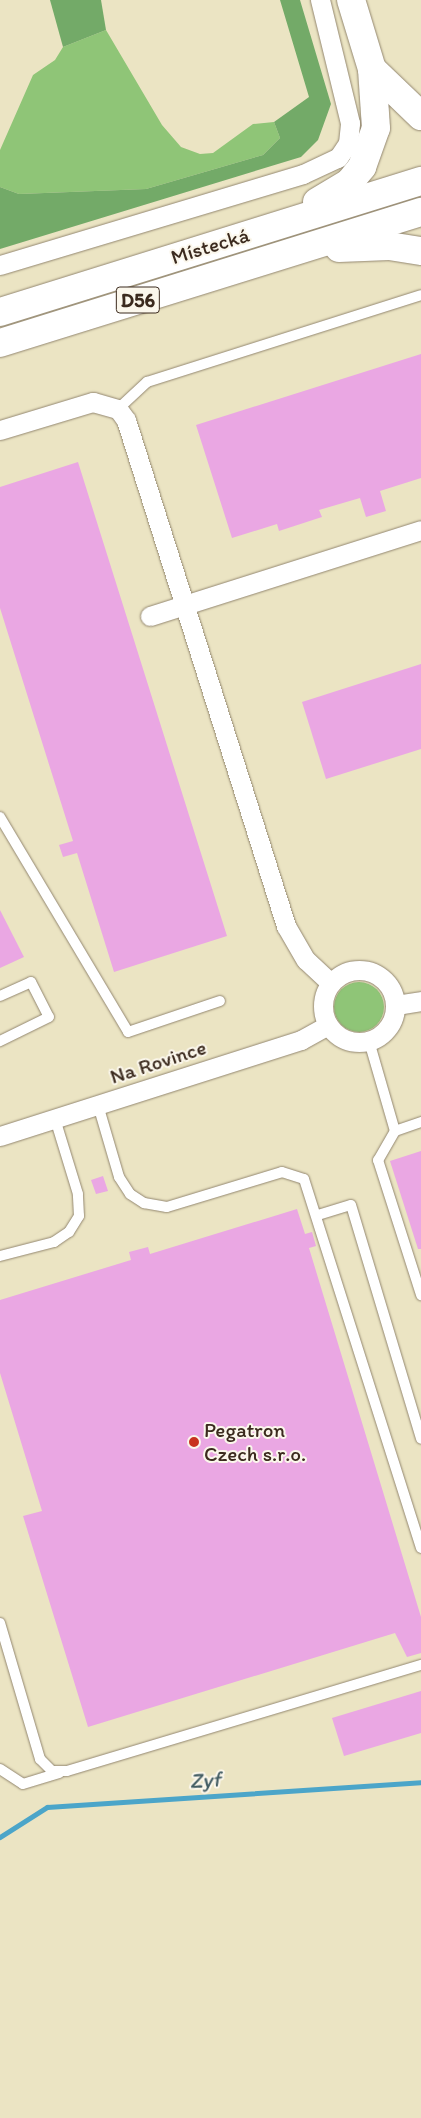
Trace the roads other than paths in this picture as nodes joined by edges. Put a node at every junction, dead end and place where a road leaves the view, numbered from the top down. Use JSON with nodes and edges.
{"nodes":[{"id":1,"x":320,"y":0,"type":"edge"},
{"id":2,"x":351,"y":0,"type":"edge"},
{"id":3,"x":372,"y":69,"type":"junction"},
{"id":4,"x":421,"y":116,"type":"edge"},
{"id":5,"x":421,"y":181,"type":"edge"},
{"id":6,"x":421,"y":212,"type":"edge"},
{"id":7,"x":261,"y":230,"type":"junction"},
{"id":8,"x":421,"y":251,"type":"edge"},
{"id":9,"x":275,"y":257,"type":"junction"},
{"id":10,"x":0,"y":265,"type":"edge"},
{"id":11,"x":421,"y":295,"type":"edge"},
{"id":12,"x":0,"y":312,"type":"edge"},
{"id":13,"x":0,"y":343,"type":"edge"},
{"id":14,"x":118,"y":409,"type":"junction"},
{"id":15,"x":0,"y":430,"type":"edge"},
{"id":16,"x":421,"y":530,"type":"edge"},
{"id":17,"x":187,"y":604,"type":"junction"},
{"id":18,"x":150,"y":616,"type":"dead end"},
{"id":19,"x":0,"y":817,"type":"edge"},
{"id":20,"x":330,"y":982,"type":"junction"},
{"id":21,"x":0,"y":996,"type":"edge"},
{"id":22,"x":220,"y":1001,"type":"dead end"},
{"id":23,"x":421,"y":1001,"type":"edge"},
{"id":24,"x":396,"y":1006,"type":"junction"},
{"id":25,"x":328,"y":1025,"type":"junction"},
{"id":26,"x":0,"y":1040,"type":"edge"},
{"id":27,"x":369,"y":1041,"type":"junction"},
{"id":28,"x":98,"y":1105,"type":"junction"},
{"id":29,"x":54,"y":1119,"type":"junction"},
{"id":30,"x":421,"y":1122,"type":"edge"},
{"id":31,"x":394,"y":1131,"type":"junction"},
{"id":32,"x":0,"y":1136,"type":"edge"},
{"id":33,"x":318,"y":1215,"type":"junction"},
{"id":34,"x":0,"y":1256,"type":"edge"},
{"id":35,"x":421,"y":1295,"type":"edge"},
{"id":36,"x":421,"y":1439,"type":"edge"},
{"id":37,"x":421,"y":1548,"type":"edge"},
{"id":38,"x":0,"y":1623,"type":"edge"},
{"id":39,"x":421,"y":1665,"type":"edge"},
{"id":40,"x":0,"y":1769,"type":"edge"},
{"id":41,"x":67,"y":1771,"type":"junction"}],
"edges":[{"from":1,"to":10,"type":"street"},
{"from":2,"to":3,"type":"highway"},
{"from":3,"to":4,"type":"highway"},
{"from":3,"to":7,"type":"highway"},
{"from":5,"to":7,"type":"highway","name":"Místecká","number":"D56"},
{"from":6,"to":9,"type":"highway","name":"Místecká","number":"D56"},
{"from":7,"to":12,"type":"highway","name":"Místecká","number":"D56"},
{"from":8,"to":9,"type":"highway"},
{"from":9,"to":13,"type":"highway","name":"Místecká","number":"D56"},
{"from":11,"to":14,"type":"lane"},
{"from":14,"to":15,"type":"street"},
{"from":14,"to":17,"type":"street"},
{"from":16,"to":17,"type":"street"},
{"from":17,"to":18,"type":"street"},
{"from":17,"to":20,"type":"street"},
{"from":19,"to":22,"type":"lane"},
{"from":20,"to":24,"type":"street"},
{"from":20,"to":25,"type":"street"},
{"from":21,"to":26,"type":"lane"},
{"from":23,"to":24,"type":"street"},
{"from":24,"to":27,"type":"street"},
{"from":25,"to":27,"type":"street"},
{"from":25,"to":28,"type":"street","name":"Na Rovince"},
{"from":27,"to":31,"type":"lane"},
{"from":28,"to":29,"type":"street","name":"Na Rovince"},
{"from":28,"to":33,"type":"lane"},
{"from":29,"to":32,"type":"street","name":"Na Rovince"},
{"from":29,"to":34,"type":"lane"},
{"from":30,"to":31,"type":"lane"},
{"from":31,"to":35,"type":"lane"},
{"from":33,"to":36,"type":"lane"},
{"from":33,"to":37,"type":"lane"},
{"from":38,"to":41,"type":"lane"},
{"from":39,"to":41,"type":"lane"},
{"from":40,"to":41,"type":"lane"}]}
